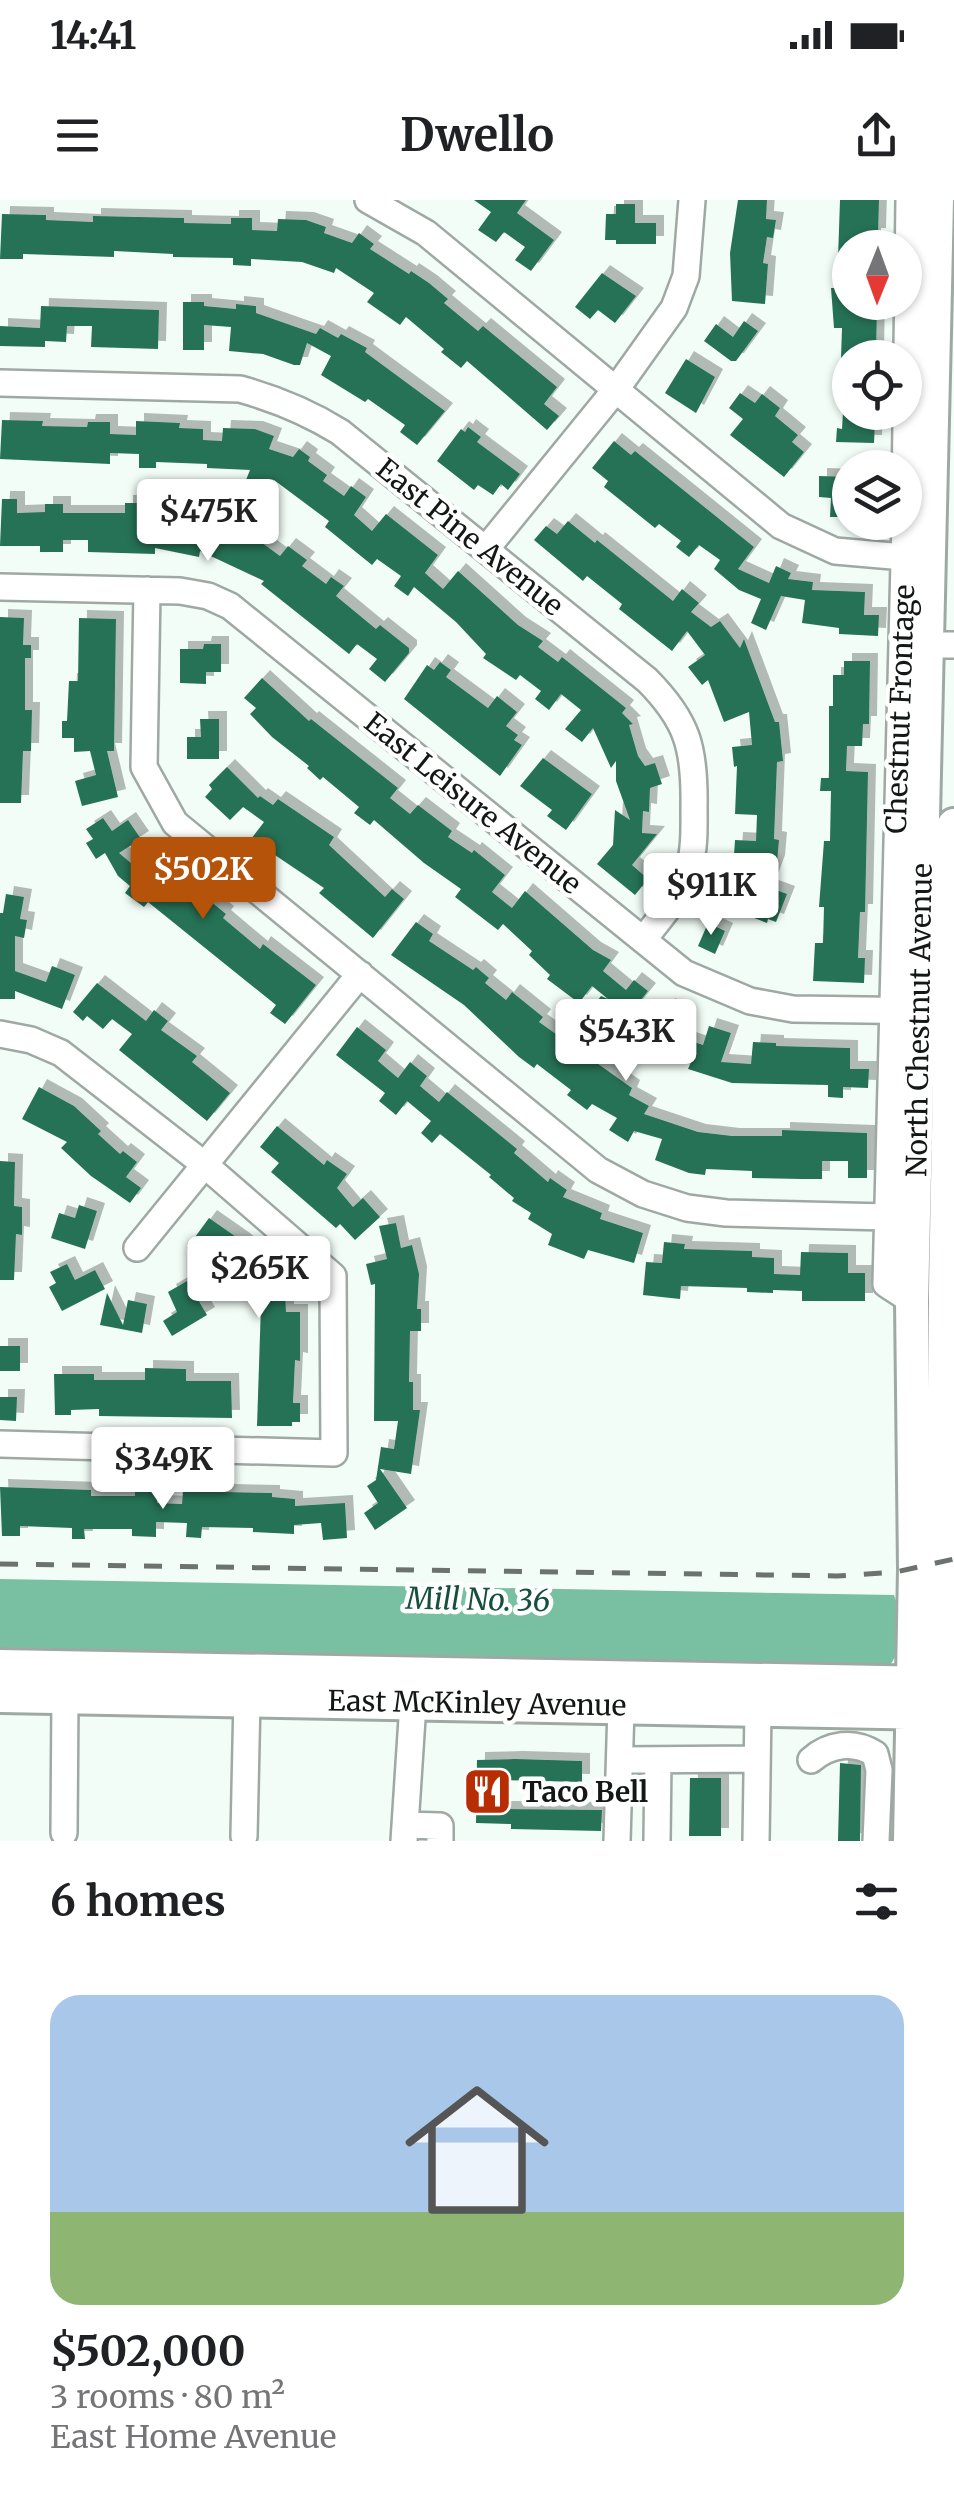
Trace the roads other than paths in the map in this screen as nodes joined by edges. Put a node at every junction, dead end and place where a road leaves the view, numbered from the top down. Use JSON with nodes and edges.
{"nodes":[{"id":1,"x":368,"y":200,"type":"edge"},
{"id":2,"x":692,"y":200,"type":"edge"},
{"id":3,"x":910,"y":200,"type":"edge"},
{"id":4,"x":937,"y":200,"type":"edge"},
{"id":5,"x":410,"y":209,"type":"edge"},
{"id":6,"x":0,"y":383,"type":"edge"},
{"id":7,"x":617,"y":388,"type":"junction"},
{"id":8,"x":943,"y":392,"type":"edge"},
{"id":9,"x":906,"y":450,"type":"edge"},
{"id":10,"x":904,"y":540,"type":"edge"},
{"id":11,"x":486,"y":549,"type":"junction"},
{"id":12,"x":904,"y":557,"type":"junction"},
{"id":13,"x":0,"y":587,"type":"edge"},
{"id":14,"x":147,"y":590,"type":"junction"},
{"id":15,"x":941,"y":645,"type":"edge"},
{"id":16,"x":954,"y":825,"type":"edge"},
{"id":17,"x":954,"y":874,"type":"edge"},
{"id":18,"x":643,"y":940,"type":"junction"},
{"id":19,"x":953,"y":965,"type":"edge"},
{"id":20,"x":360,"y":974,"type":"junction"},
{"id":21,"x":939,"y":1017,"type":"edge"},
{"id":22,"x":0,"y":1034,"type":"edge"},
{"id":23,"x":952,"y":1079,"type":"edge"},
{"id":24,"x":951,"y":1117,"type":"edge"},
{"id":25,"x":205,"y":1166,"type":"junction"},
{"id":26,"x":938,"y":1195,"type":"edge"},
{"id":27,"x":887,"y":1217,"type":"junction"},
{"id":28,"x":136,"y":1248,"type":"dead end"},
{"id":29,"x":950,"y":1291,"type":"edge"},
{"id":30,"x":912,"y":1301,"type":"junction"},
{"id":31,"x":0,"y":1444,"type":"edge"},
{"id":32,"x":950,"y":1461,"type":"edge"},
{"id":33,"x":937,"y":1660,"type":"edge"},
{"id":34,"x":0,"y":1666,"type":"edge"},
{"id":35,"x":693,"y":1678,"type":"junction"},
{"id":36,"x":0,"y":1696,"type":"edge"},
{"id":37,"x":65,"y":1696,"type":"junction"},
{"id":38,"x":247,"y":1698,"type":"junction"},
{"id":39,"x":413,"y":1703,"type":"junction"},
{"id":40,"x":621,"y":1707,"type":"junction"},
{"id":41,"x":758,"y":1709,"type":"junction"},
{"id":42,"x":949,"y":1756,"type":"edge"},
{"id":43,"x":757,"y":1759,"type":"junction"},
{"id":44,"x":620,"y":1760,"type":"junction"},
{"id":45,"x":658,"y":1760,"type":"junction"},
{"id":46,"x":811,"y":1760,"type":"dead end"},
{"id":47,"x":64,"y":1833,"type":"dead end"},
{"id":48,"x":405,"y":1833,"type":"edge"},
{"id":49,"x":244,"y":1836,"type":"dead end"},
{"id":50,"x":937,"y":1840,"type":"edge"},
{"id":51,"x":440,"y":1841,"type":"edge"},
{"id":52,"x":618,"y":1841,"type":"edge"},
{"id":53,"x":657,"y":1841,"type":"edge"},
{"id":54,"x":756,"y":1841,"type":"edge"},
{"id":55,"x":876,"y":1841,"type":"edge"}],
"edges":[{"from":1,"to":5,"type":"street"},
{"from":2,"to":7,"type":"street"},
{"from":3,"to":9,"type":"street"},
{"from":4,"to":8,"type":"main road","name":"North Chestnut Avenue"},
{"from":5,"to":7,"type":"street"},
{"from":6,"to":11,"type":"street","name":"East Pine Avenue"},
{"from":7,"to":11,"type":"street"},
{"from":7,"to":12,"type":"street"},
{"from":8,"to":15,"type":"main road","name":"North Chestnut Avenue"},
{"from":10,"to":12,"type":"street","name":"Chestnut Frontage"},
{"from":11,"to":18,"type":"street","name":"East Pine Avenue"},
{"from":12,"to":21,"type":"street","name":"Chestnut Frontage"},
{"from":13,"to":14,"type":"street","name":"East Leisure Avenue"},
{"from":14,"to":18,"type":"street","name":"East Leisure Avenue"},
{"from":14,"to":20,"type":"street"},
{"from":15,"to":21,"type":"main road","name":"North Chestnut Avenue"},
{"from":16,"to":17,"type":"main road","name":"North Chestnut Avenue"},
{"from":17,"to":19,"type":"main road","name":"North Chestnut Avenue"},
{"from":18,"to":21,"type":"street","name":"East Leisure Avenue"},
{"from":19,"to":21,"type":"main road","name":"North Chestnut Avenue"},
{"from":20,"to":25,"type":"street"},
{"from":20,"to":27,"type":"street"},
{"from":21,"to":23,"type":"main road","name":"North Chestnut Avenue"},
{"from":21,"to":26,"type":"main road","name":"North Chestnut Avenue"},
{"from":21,"to":27,"type":"street","name":"Chestnut Frontage"},
{"from":22,"to":25,"type":"street"},
{"from":23,"to":24,"type":"main road","name":"North Chestnut Avenue"},
{"from":24,"to":26,"type":"main road","name":"North Chestnut Avenue"},
{"from":25,"to":28,"type":"street"},
{"from":25,"to":31,"type":"street"},
{"from":26,"to":29,"type":"main road","name":"North Chestnut Avenue"},
{"from":26,"to":30,"type":"main road","name":"North Chestnut Avenue"},
{"from":27,"to":30,"type":"street","name":"Chestnut Frontage"},
{"from":29,"to":32,"type":"main road","name":"North Chestnut Avenue"},
{"from":30,"to":33,"type":"main road","name":"North Chestnut Avenue"},
{"from":32,"to":33,"type":"main road","name":"North Chestnut Avenue"},
{"from":33,"to":35,"type":"main road","name":"East McKinley Avenue"},
{"from":33,"to":41,"type":"main road","name":"East McKinley Avenue"},
{"from":33,"to":42,"type":"main road","name":"North Chestnut Avenue"},
{"from":33,"to":50,"type":"main road","name":"North Chestnut Avenue"},
{"from":34,"to":35,"type":"main road","name":"East McKinley Avenue"},
{"from":35,"to":39,"type":"main road"},
{"from":36,"to":37,"type":"main road","name":"East McKinley Avenue"},
{"from":37,"to":38,"type":"main road","name":"East McKinley Avenue"},
{"from":37,"to":47,"type":"street"},
{"from":38,"to":39,"type":"main road","name":"East McKinley Avenue"},
{"from":38,"to":49,"type":"street"},
{"from":39,"to":40,"type":"main road","name":"East McKinley Avenue"},
{"from":39,"to":48,"type":"street"},
{"from":40,"to":41,"type":"main road","name":"East McKinley Avenue"},
{"from":40,"to":44,"type":"street"},
{"from":41,"to":43,"type":"street"},
{"from":42,"to":50,"type":"main road","name":"North Chestnut Avenue"},
{"from":43,"to":45,"type":"street"},
{"from":43,"to":54,"type":"street"},
{"from":44,"to":45,"type":"street"},
{"from":44,"to":52,"type":"street"},
{"from":45,"to":53,"type":"street"},
{"from":46,"to":55,"type":"street"},
{"from":48,"to":51,"type":"street"}]}
